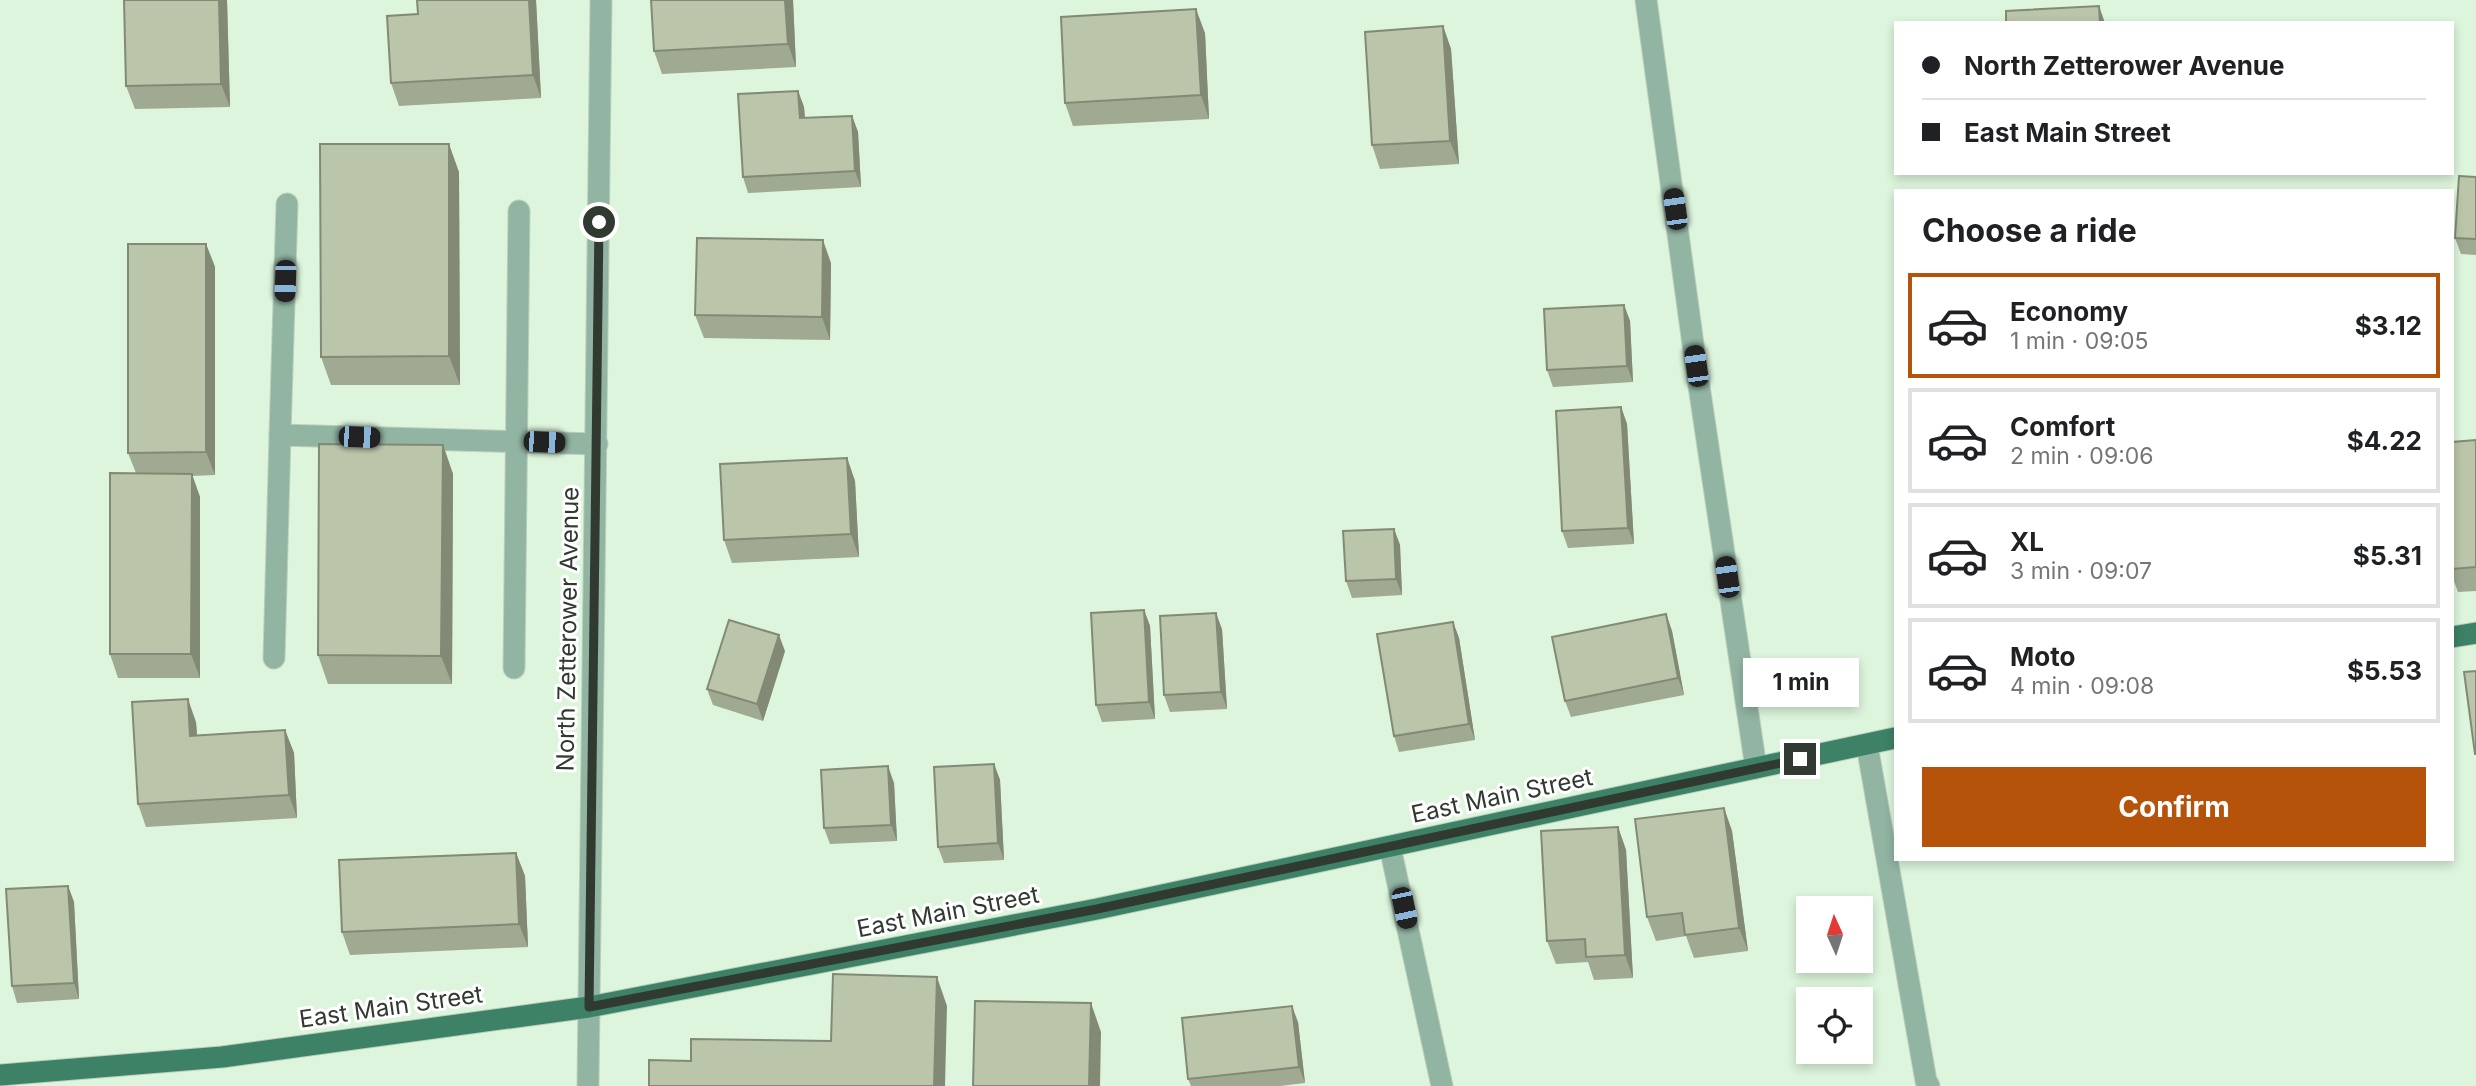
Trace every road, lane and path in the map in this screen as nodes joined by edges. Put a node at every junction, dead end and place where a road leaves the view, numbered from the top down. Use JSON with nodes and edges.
{"nodes":[{"id":1,"x":601,"y":0,"type":"edge"},
{"id":2,"x":1646,"y":0,"type":"edge"},
{"id":3,"x":287,"y":204,"type":"dead end"},
{"id":4,"x":519,"y":211,"type":"dead end"},
{"id":5,"x":280,"y":435,"type":"junction"},
{"id":6,"x":517,"y":441,"type":"junction"},
{"id":7,"x":597,"y":444,"type":"junction"},
{"id":8,"x":2476,"y":633,"type":"edge"},
{"id":9,"x":2454,"y":637,"type":"edge"},
{"id":10,"x":274,"y":658,"type":"dead end"},
{"id":11,"x":514,"y":668,"type":"dead end"},
{"id":12,"x":1894,"y":738,"type":"edge"},
{"id":13,"x":1867,"y":745,"type":"junction"},
{"id":14,"x":1756,"y":768,"type":"junction"},
{"id":15,"x":1390,"y":847,"type":"junction"},
{"id":16,"x":589,"y":1007,"type":"junction"},
{"id":17,"x":0,"y":1075,"type":"edge"},
{"id":18,"x":587,"y":1086,"type":"edge"},
{"id":19,"x":1442,"y":1086,"type":"edge"},
{"id":20,"x":1929,"y":1086,"type":"edge"}],
"edges":[{"from":1,"to":7,"type":"street","name":"North Zetterower Avenue"},
{"from":2,"to":14,"type":"street"},
{"from":3,"to":5,"type":"street"},
{"from":4,"to":6,"type":"street"},
{"from":5,"to":6,"type":"street"},
{"from":5,"to":10,"type":"street"},
{"from":6,"to":7,"type":"street"},
{"from":6,"to":11,"type":"street"},
{"from":7,"to":16,"type":"street","name":"North Zetterower Avenue"},
{"from":8,"to":9,"type":"main road"},
{"from":12,"to":13,"type":"main road","name":"East Main Street"},
{"from":13,"to":14,"type":"main road","name":"East Main Street"},
{"from":13,"to":20,"type":"street"},
{"from":14,"to":15,"type":"main road","name":"East Main Street"},
{"from":15,"to":16,"type":"main road","name":"East Main Street"},
{"from":15,"to":19,"type":"street"},
{"from":16,"to":17,"type":"main road","name":"East Main Street"},
{"from":16,"to":18,"type":"street","name":"North Zetterower Avenue"}]}
